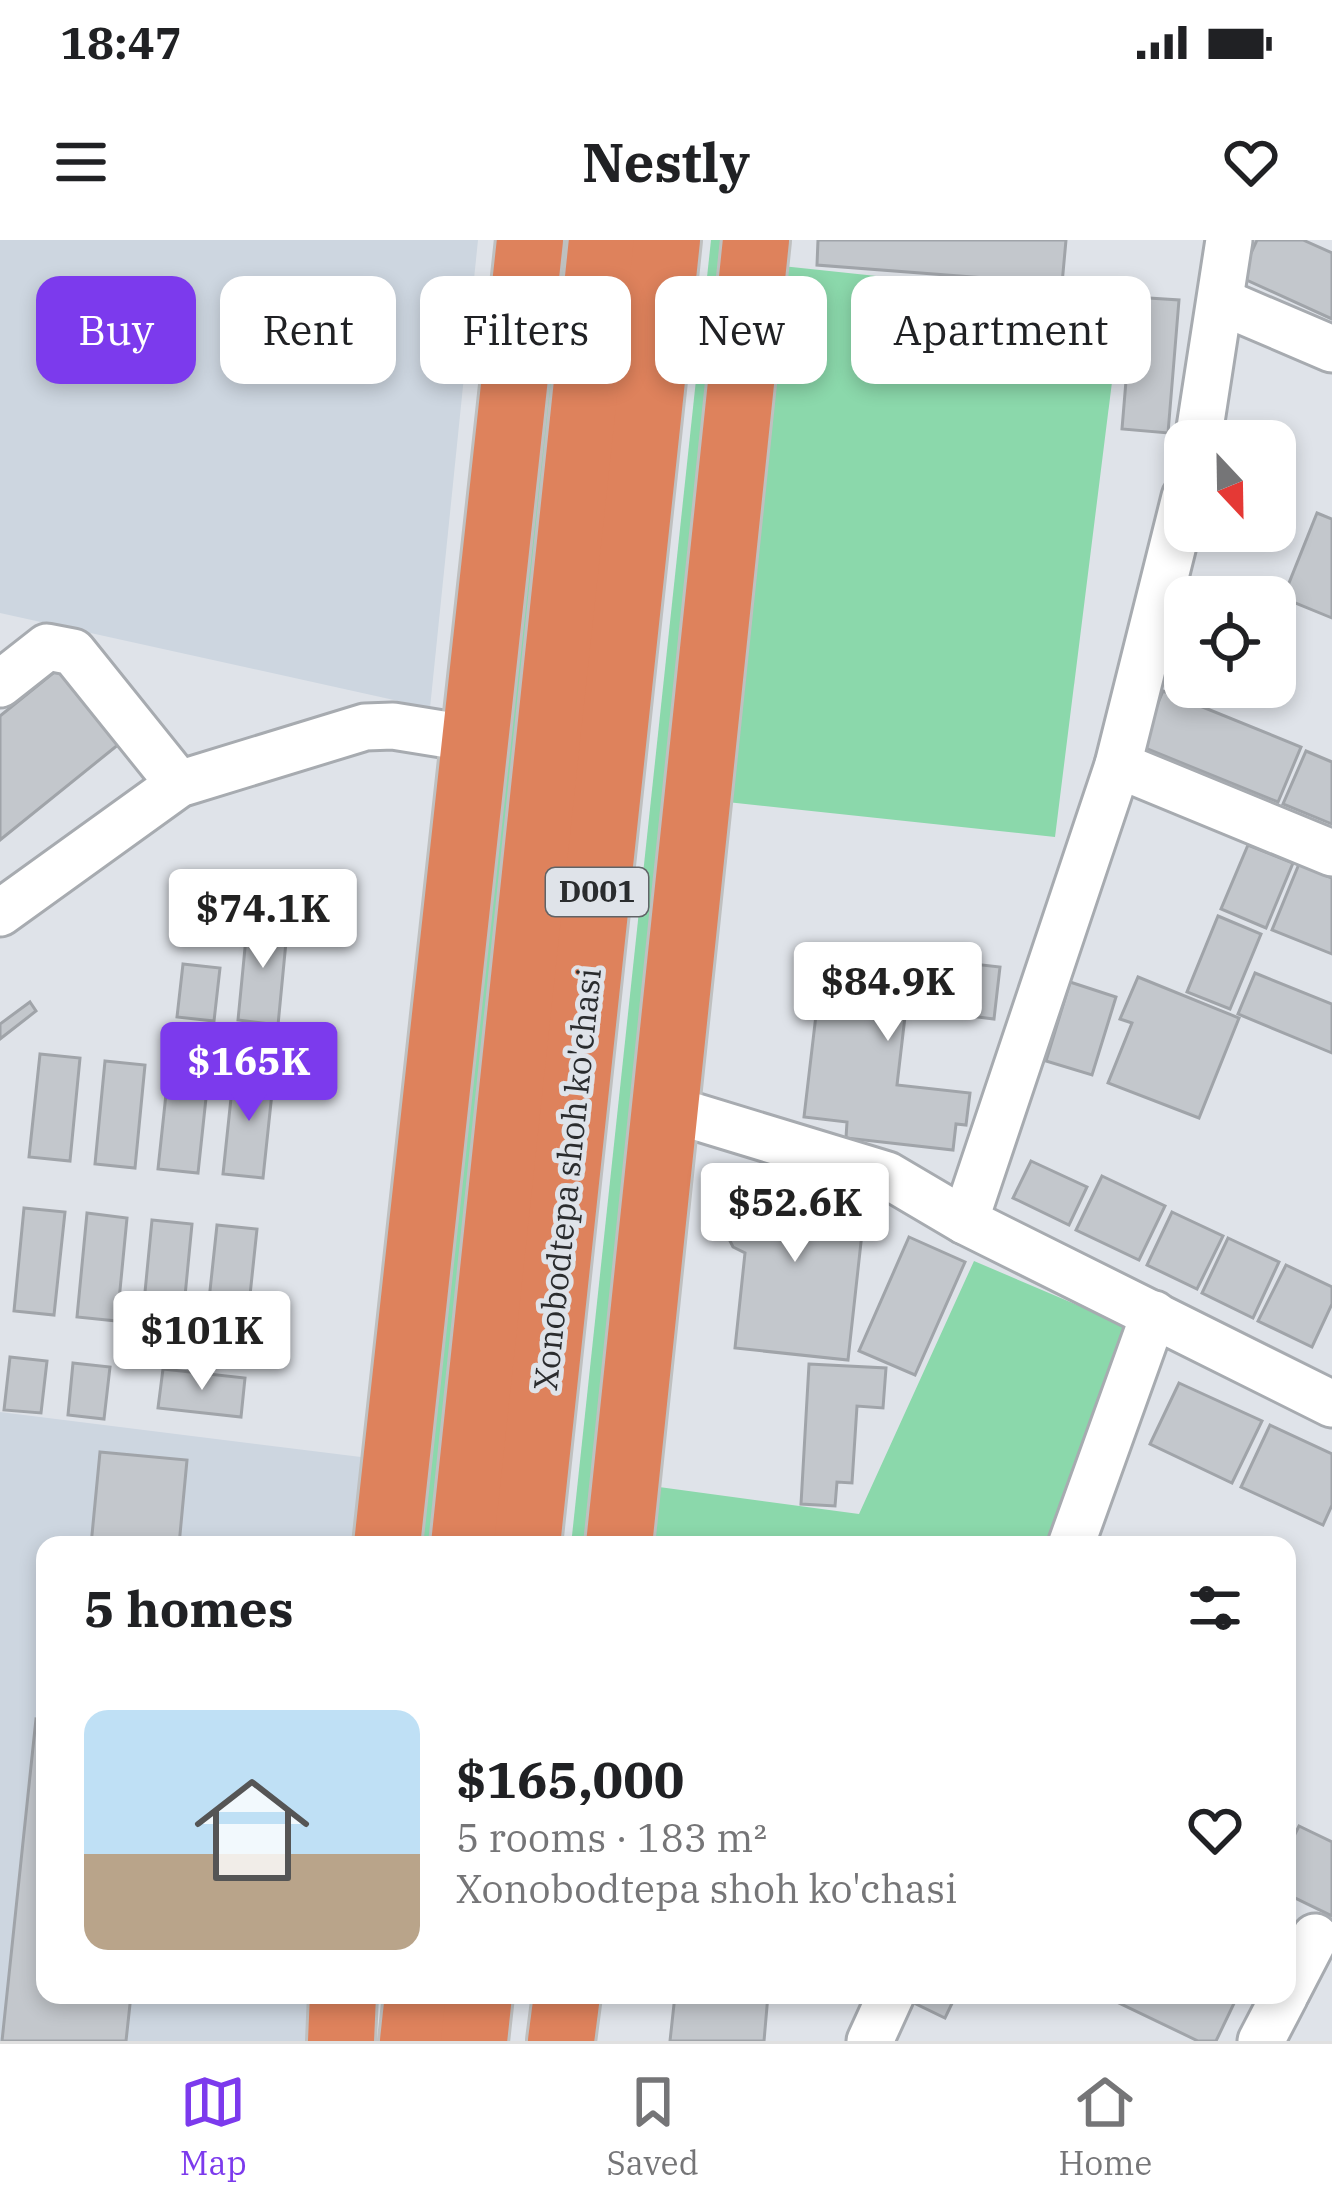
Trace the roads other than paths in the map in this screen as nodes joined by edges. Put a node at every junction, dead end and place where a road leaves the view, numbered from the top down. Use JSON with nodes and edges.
{"nodes":[{"id":1,"x":530,"y":240,"type":"edge"},
{"id":2,"x":602,"y":240,"type":"edge"},
{"id":3,"x":668,"y":240,"type":"edge"},
{"id":4,"x":756,"y":240,"type":"edge"},
{"id":5,"x":1229,"y":240,"type":"edge"},
{"id":6,"x":1222,"y":302,"type":"junction"},
{"id":7,"x":1332,"y":349,"type":"edge"},
{"id":8,"x":1202,"y":420,"type":"edge"},
{"id":9,"x":1171,"y":552,"type":"edge"},
{"id":10,"x":0,"y":685,"type":"edge"},
{"id":11,"x":473,"y":739,"type":"junction"},
{"id":12,"x":1118,"y":766,"type":"junction"},
{"id":13,"x":179,"y":784,"type":"junction"},
{"id":14,"x":1332,"y":853,"type":"edge"},
{"id":15,"x":0,"y":913,"type":"edge"},
{"id":16,"x":667,"y":1108,"type":"junction"},
{"id":17,"x":965,"y":1221,"type":"junction"},
{"id":18,"x":1154,"y":1314,"type":"junction"},
{"id":19,"x":1332,"y":1404,"type":"edge"},
{"id":20,"x":388,"y":1536,"type":"edge"},
{"id":21,"x":465,"y":1536,"type":"edge"},
{"id":22,"x":528,"y":1536,"type":"edge"},
{"id":23,"x":620,"y":1536,"type":"edge"},
{"id":24,"x":1074,"y":1536,"type":"edge"},
{"id":25,"x":1311,"y":1936,"type":"edge"},
{"id":26,"x":1296,"y":1970,"type":"edge"},
{"id":27,"x":343,"y":2004,"type":"edge"},
{"id":28,"x":417,"y":2004,"type":"edge"},
{"id":29,"x":478,"y":2004,"type":"edge"},
{"id":30,"x":566,"y":2004,"type":"edge"},
{"id":31,"x":886,"y":2004,"type":"edge"},
{"id":32,"x":1280,"y":2004,"type":"edge"},
{"id":33,"x":341,"y":2041,"type":"edge"},
{"id":34,"x":413,"y":2041,"type":"edge"},
{"id":35,"x":474,"y":2041,"type":"edge"},
{"id":36,"x":561,"y":2041,"type":"edge"},
{"id":37,"x":870,"y":2041,"type":"edge"},
{"id":38,"x":1261,"y":2041,"type":"edge"}],
"edges":[{"from":1,"to":11,"type":"highway"},
{"from":2,"to":21,"type":"highway","name":"Xonobodtepa shoh ko'chasi","number":"D001"},
{"from":3,"to":22,"type":"highway","name":"Xonobodtepa shoh ko'chasi","number":"D001"},
{"from":4,"to":16,"type":"highway"},
{"from":5,"to":6,"type":"street"},
{"from":6,"to":7,"type":"street"},
{"from":6,"to":8,"type":"street"},
{"from":9,"to":12,"type":"street"},
{"from":10,"to":13,"type":"street"},
{"from":11,"to":13,"type":"street"},
{"from":11,"to":20,"type":"highway"},
{"from":12,"to":14,"type":"street"},
{"from":12,"to":17,"type":"street"},
{"from":13,"to":15,"type":"street"},
{"from":16,"to":17,"type":"street"},
{"from":16,"to":23,"type":"highway"},
{"from":17,"to":18,"type":"street"},
{"from":18,"to":19,"type":"street"},
{"from":18,"to":24,"type":"street"},
{"from":25,"to":26,"type":"street"},
{"from":27,"to":33,"type":"highway"},
{"from":28,"to":34,"type":"highway"},
{"from":29,"to":35,"type":"highway"},
{"from":30,"to":36,"type":"highway"},
{"from":31,"to":37,"type":"street"},
{"from":32,"to":38,"type":"street"}]}
